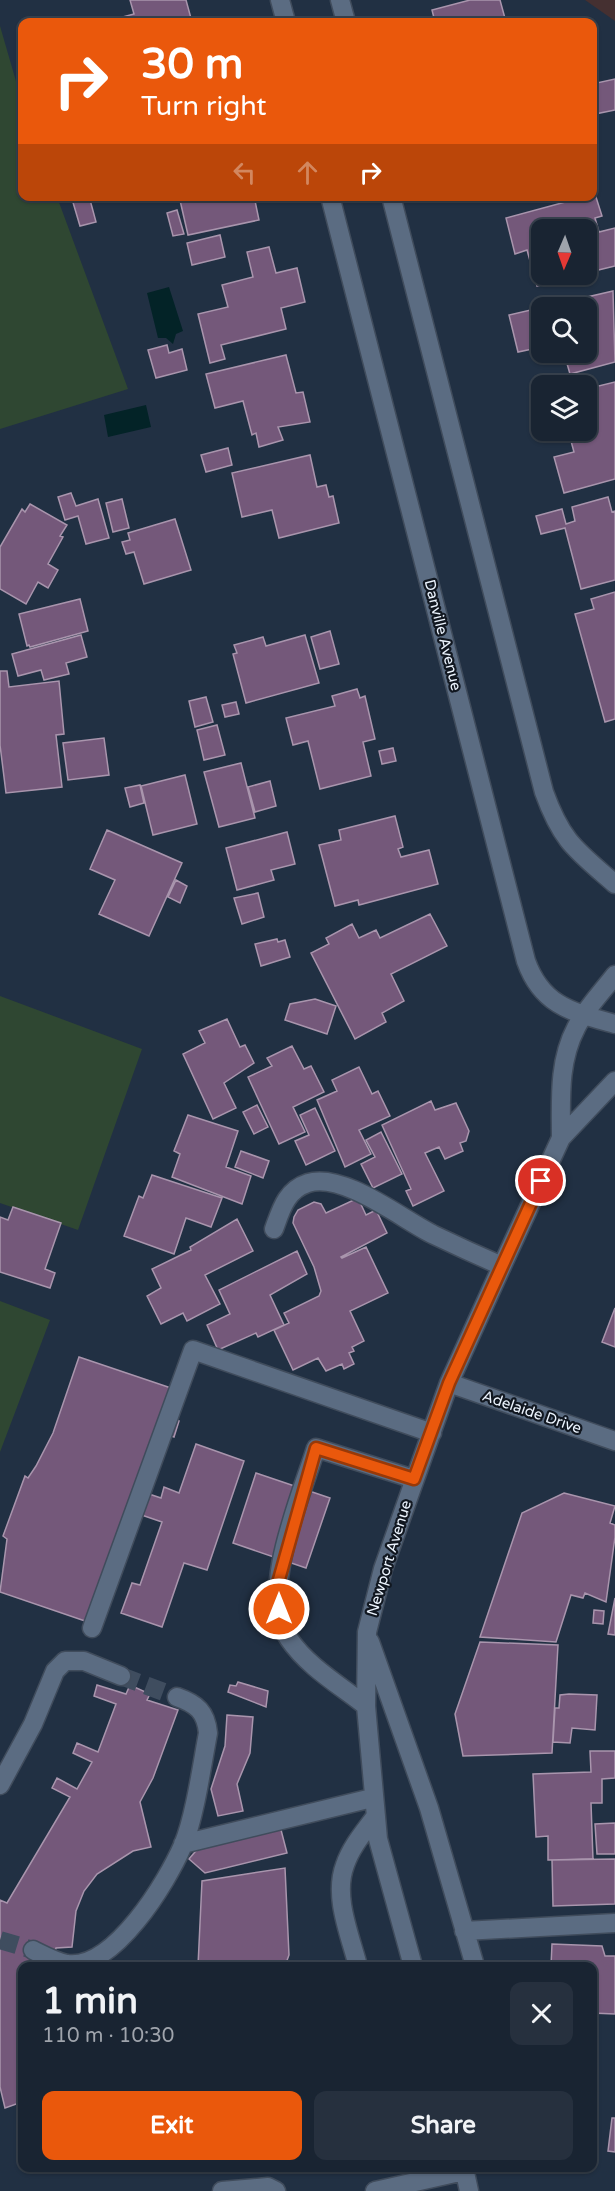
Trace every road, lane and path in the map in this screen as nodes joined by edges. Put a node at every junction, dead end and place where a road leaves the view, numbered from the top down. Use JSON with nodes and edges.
{"nodes":[{"id":1,"x":280,"y":0,"type":"edge"},
{"id":2,"x":340,"y":0,"type":"edge"},
{"id":3,"x":285,"y":18,"type":"edge"},
{"id":4,"x":345,"y":18,"type":"edge"},
{"id":5,"x":331,"y":201,"type":"edge"},
{"id":6,"x":392,"y":201,"type":"edge"},
{"id":7,"x":615,"y":884,"type":"edge"},
{"id":8,"x":615,"y":975,"type":"edge"},
{"id":9,"x":584,"y":1016,"type":"junction"},
{"id":10,"x":615,"y":1024,"type":"edge"},
{"id":11,"x":615,"y":1081,"type":"edge"},
{"id":12,"x":561,"y":1138,"type":"junction"},
{"id":13,"x":274,"y":1229,"type":"dead end"},
{"id":14,"x":502,"y":1266,"type":"junction"},
{"id":15,"x":449,"y":1383,"type":"junction"},
{"id":16,"x":432,"y":1432,"type":"junction"},
{"id":17,"x":615,"y":1441,"type":"edge"},
{"id":18,"x":414,"y":1479,"type":"junction"},
{"id":19,"x":92,"y":1628,"type":"dead end"},
{"id":20,"x":367,"y":1632,"type":"junction"},
{"id":21,"x":121,"y":1676,"type":"tunnel mouth"},
{"id":22,"x":177,"y":1697,"type":"tunnel mouth"},
{"id":23,"x":366,"y":1706,"type":"junction"},
{"id":24,"x":0,"y":1785,"type":"edge"},
{"id":25,"x":372,"y":1798,"type":"junction"},
{"id":26,"x":375,"y":1817,"type":"junction"},
{"id":27,"x":183,"y":1844,"type":"junction"},
{"id":28,"x":615,"y":1923,"type":"edge"},
{"id":29,"x":464,"y":1930,"type":"junction"},
{"id":30,"x":33,"y":1950,"type":"tunnel mouth"},
{"id":31,"x":62,"y":1962,"type":"edge"},
{"id":32,"x":88,"y":1962,"type":"edge"},
{"id":33,"x":356,"y":1962,"type":"edge"},
{"id":34,"x":412,"y":1962,"type":"edge"},
{"id":35,"x":474,"y":1962,"type":"edge"},
{"id":36,"x":452,"y":2172,"type":"edge"},
{"id":37,"x":465,"y":2172,"type":"edge"},
{"id":38,"x":222,"y":2191,"type":"edge"},
{"id":39,"x":276,"y":2191,"type":"edge"},
{"id":40,"x":375,"y":2191,"type":"edge"},
{"id":41,"x":469,"y":2191,"type":"edge"}],
"edges":[{"from":1,"to":3,"type":"street"},
{"from":2,"to":4,"type":"street"},
{"from":5,"to":9,"type":"street","name":"Danville Avenue"},
{"from":6,"to":7,"type":"street"},
{"from":8,"to":9,"type":"street","name":"Newport Avenue"},
{"from":9,"to":10,"type":"street","name":"Danville Avenue"},
{"from":9,"to":12,"type":"street","name":"Newport Avenue"},
{"from":11,"to":12,"type":"street","name":"Newport Avenue"},
{"from":12,"to":14,"type":"street","name":"Newport Avenue"},
{"from":13,"to":14,"type":"street"},
{"from":14,"to":15,"type":"street","name":"Newport Avenue"},
{"from":15,"to":16,"type":"street","name":"Newport Avenue"},
{"from":15,"to":17,"type":"street","name":"Adelaide Drive"},
{"from":16,"to":18,"type":"street","name":"Newport Avenue"},
{"from":16,"to":19,"type":"street"},
{"from":18,"to":20,"type":"street","name":"Newport Avenue"},
{"from":18,"to":23,"type":"street"},
{"from":20,"to":23,"type":"street","name":"Newport Avenue"},
{"from":20,"to":29,"type":"street"},
{"from":21,"to":24,"type":"street"},
{"from":22,"to":27,"type":"street"},
{"from":23,"to":25,"type":"street","name":"Newport Avenue"},
{"from":25,"to":26,"type":"street","name":"Newport Avenue"},
{"from":25,"to":27,"type":"street"},
{"from":26,"to":33,"type":"street"},
{"from":26,"to":34,"type":"street","name":"Newport Avenue"},
{"from":27,"to":32,"type":"street"},
{"from":28,"to":29,"type":"street"},
{"from":29,"to":35,"type":"street"},
{"from":30,"to":31,"type":"street"},
{"from":36,"to":40,"type":"street"},
{"from":37,"to":41,"type":"street"},
{"from":38,"to":39,"type":"street"}]}
